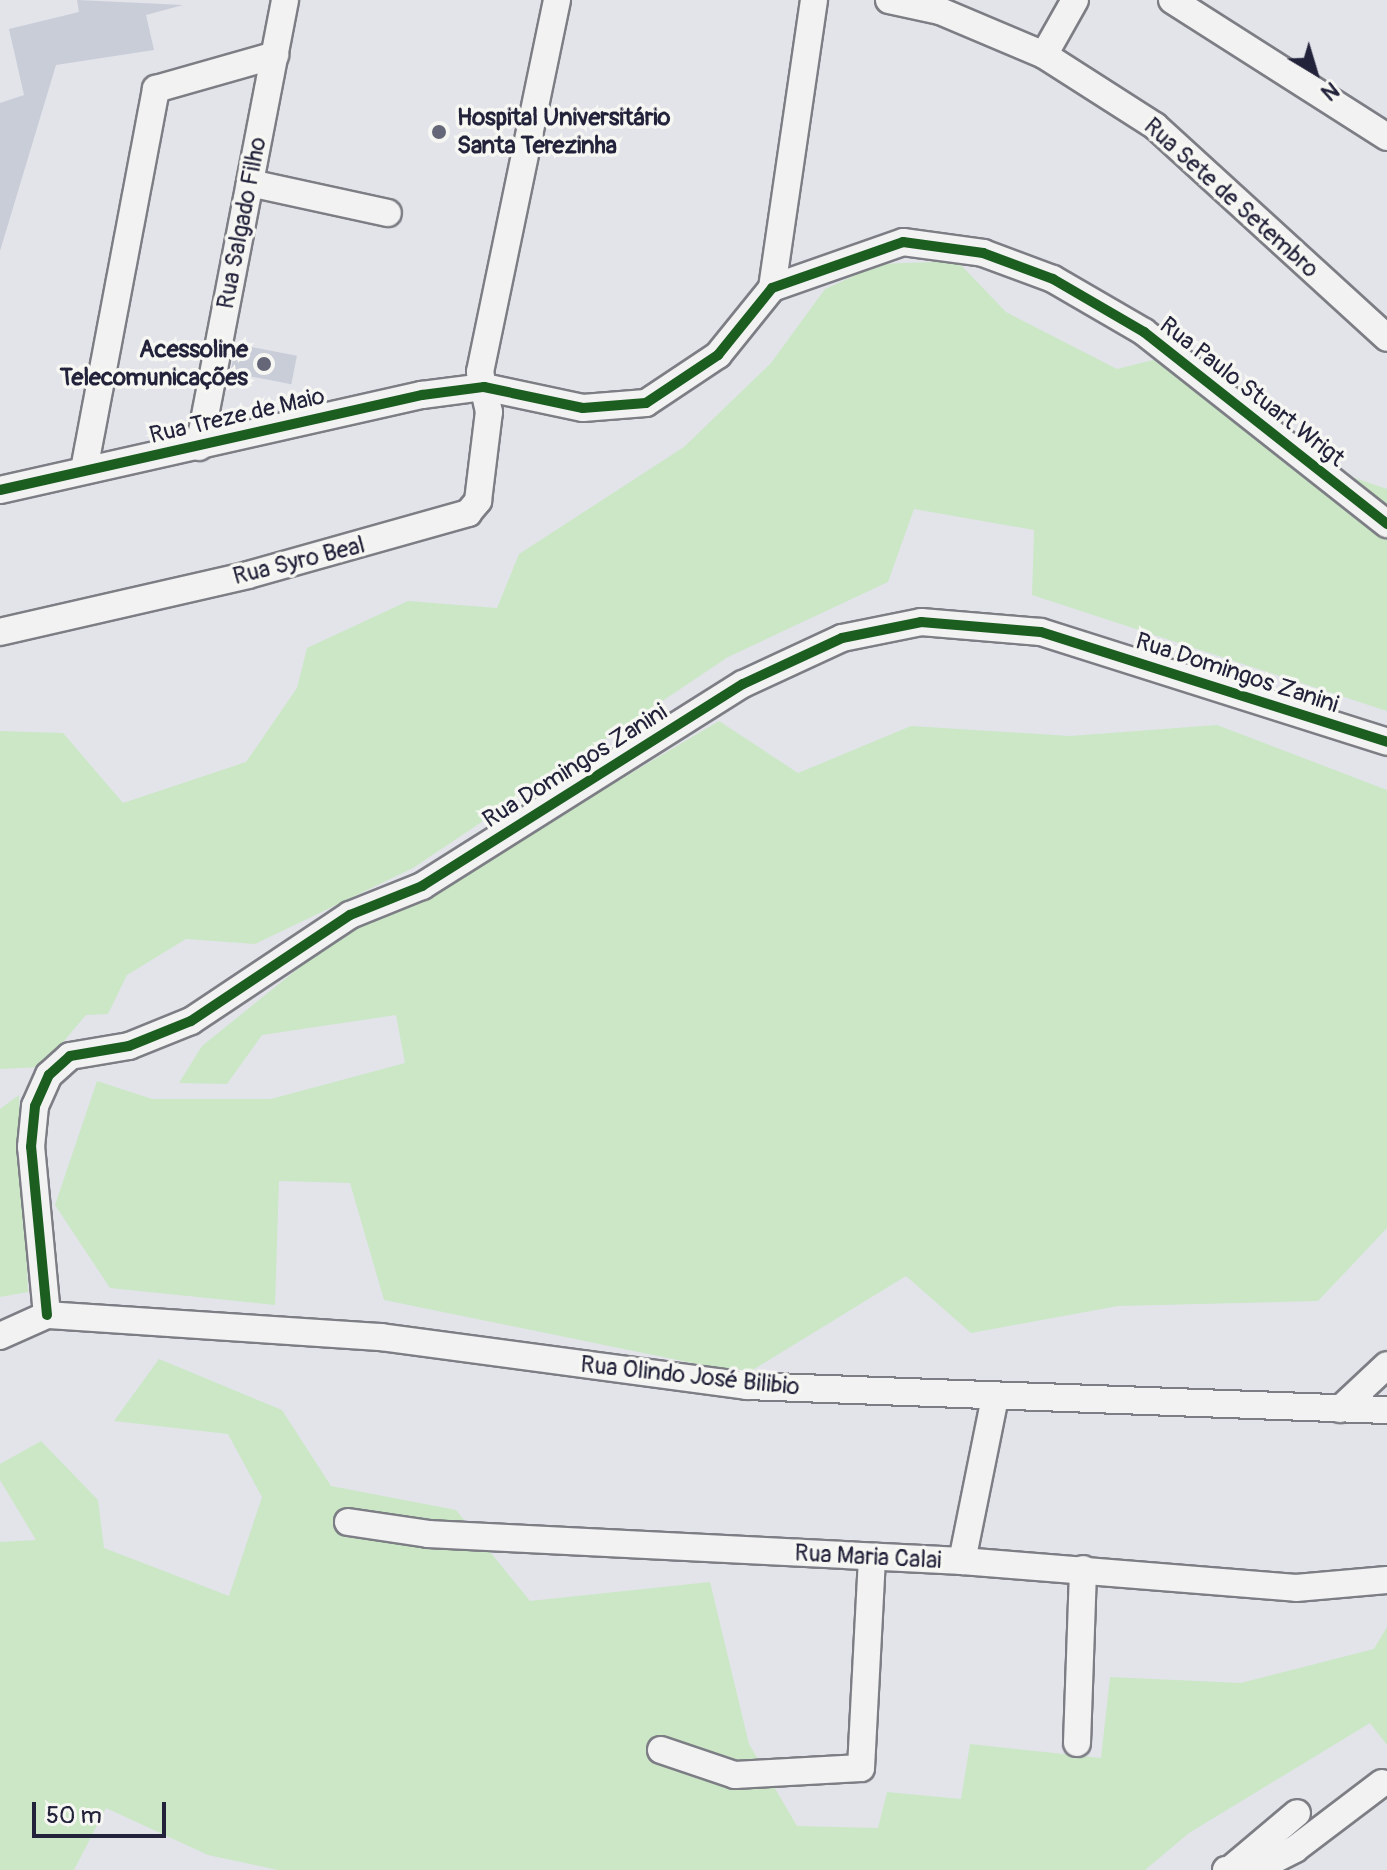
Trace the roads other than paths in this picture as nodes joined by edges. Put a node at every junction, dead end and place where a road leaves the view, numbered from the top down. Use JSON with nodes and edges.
{"nodes":[{"id":1,"x":285,"y":0,"type":"edge"},
{"id":2,"x":557,"y":0,"type":"edge"},
{"id":3,"x":814,"y":0,"type":"edge"},
{"id":4,"x":889,"y":0,"type":"edge"},
{"id":5,"x":1075,"y":0,"type":"edge"},
{"id":6,"x":1172,"y":0,"type":"edge"},
{"id":7,"x":275,"y":55,"type":"junction"},
{"id":8,"x":1044,"y":55,"type":"junction"},
{"id":9,"x":1387,"y":137,"type":"edge"},
{"id":10,"x":250,"y":183,"type":"junction"},
{"id":11,"x":388,"y":213,"type":"dead end"},
{"id":12,"x":772,"y":288,"type":"junction"},
{"id":13,"x":1387,"y":338,"type":"edge"},
{"id":14,"x":484,"y":387,"type":"junction"},
{"id":15,"x":199,"y":447,"type":"junction"},
{"id":16,"x":84,"y":470,"type":"junction"},
{"id":17,"x":0,"y":490,"type":"edge"},
{"id":18,"x":1387,"y":524,"type":"edge"},
{"id":19,"x":0,"y":632,"type":"edge"},
{"id":20,"x":1387,"y":742,"type":"edge"},
{"id":21,"x":47,"y":1315,"type":"junction"},
{"id":22,"x":0,"y":1336,"type":"edge"},
{"id":23,"x":1387,"y":1365,"type":"edge"},
{"id":24,"x":995,"y":1398,"type":"junction"},
{"id":25,"x":1340,"y":1409,"type":"junction"},
{"id":26,"x":1387,"y":1410,"type":"edge"},
{"id":27,"x":348,"y":1522,"type":"dead end"},
{"id":28,"x":872,"y":1560,"type":"junction"},
{"id":29,"x":962,"y":1561,"type":"junction"},
{"id":30,"x":1083,"y":1569,"type":"junction"},
{"id":31,"x":1387,"y":1580,"type":"edge"},
{"id":32,"x":1077,"y":1743,"type":"dead end"},
{"id":33,"x":661,"y":1750,"type":"dead end"},
{"id":34,"x":1382,"y":1783,"type":"dead end"},
{"id":35,"x":1297,"y":1813,"type":"dead end"},
{"id":36,"x":1229,"y":1869,"type":"edge"}],
"edges":[{"from":1,"to":7,"type":"street","name":"Rua Salgado Filho"},
{"from":2,"to":14,"type":"street","name":"Rua Syro Beal"},
{"from":3,"to":12,"type":"street"},
{"from":4,"to":8,"type":"street","name":"Rua Sete de Setembro"},
{"from":5,"to":8,"type":"street"},
{"from":6,"to":9,"type":"street"},
{"from":7,"to":10,"type":"street","name":"Rua Salgado Filho"},
{"from":7,"to":16,"type":"street"},
{"from":8,"to":13,"type":"street","name":"Rua Sete de Setembro"},
{"from":10,"to":11,"type":"street"},
{"from":10,"to":15,"type":"street","name":"Rua Salgado Filho"},
{"from":12,"to":14,"type":"street"},
{"from":12,"to":18,"type":"street","name":"Rua Paulo Stuart Wrigt"},
{"from":14,"to":15,"type":"street","name":"Rua Treze de Maio"},
{"from":14,"to":19,"type":"street","name":"Rua Syro Beal"},
{"from":15,"to":16,"type":"street","name":"Rua Treze de Maio"},
{"from":16,"to":17,"type":"street","name":"Rua Treze de Maio"},
{"from":20,"to":21,"type":"street","name":"Rua Domingos Zanini"},
{"from":21,"to":22,"type":"street","name":"Rua Olindo José Bilibio"},
{"from":21,"to":24,"type":"street","name":"Rua Olindo José Bilibio"},
{"from":23,"to":25,"type":"street"},
{"from":24,"to":25,"type":"street","name":"Rua Olindo José Bilibio"},
{"from":24,"to":29,"type":"street"},
{"from":25,"to":26,"type":"street","name":"Rua Olindo José Bilibio"},
{"from":27,"to":28,"type":"street","name":"Rua Maria Calai"},
{"from":28,"to":29,"type":"street","name":"Rua Maria Calai"},
{"from":28,"to":33,"type":"street"},
{"from":29,"to":30,"type":"street","name":"Rua Maria Calai"},
{"from":30,"to":31,"type":"street","name":"Rua Maria Calai"},
{"from":30,"to":32,"type":"street"},
{"from":34,"to":36,"type":"street"},
{"from":35,"to":36,"type":"street"}]}
